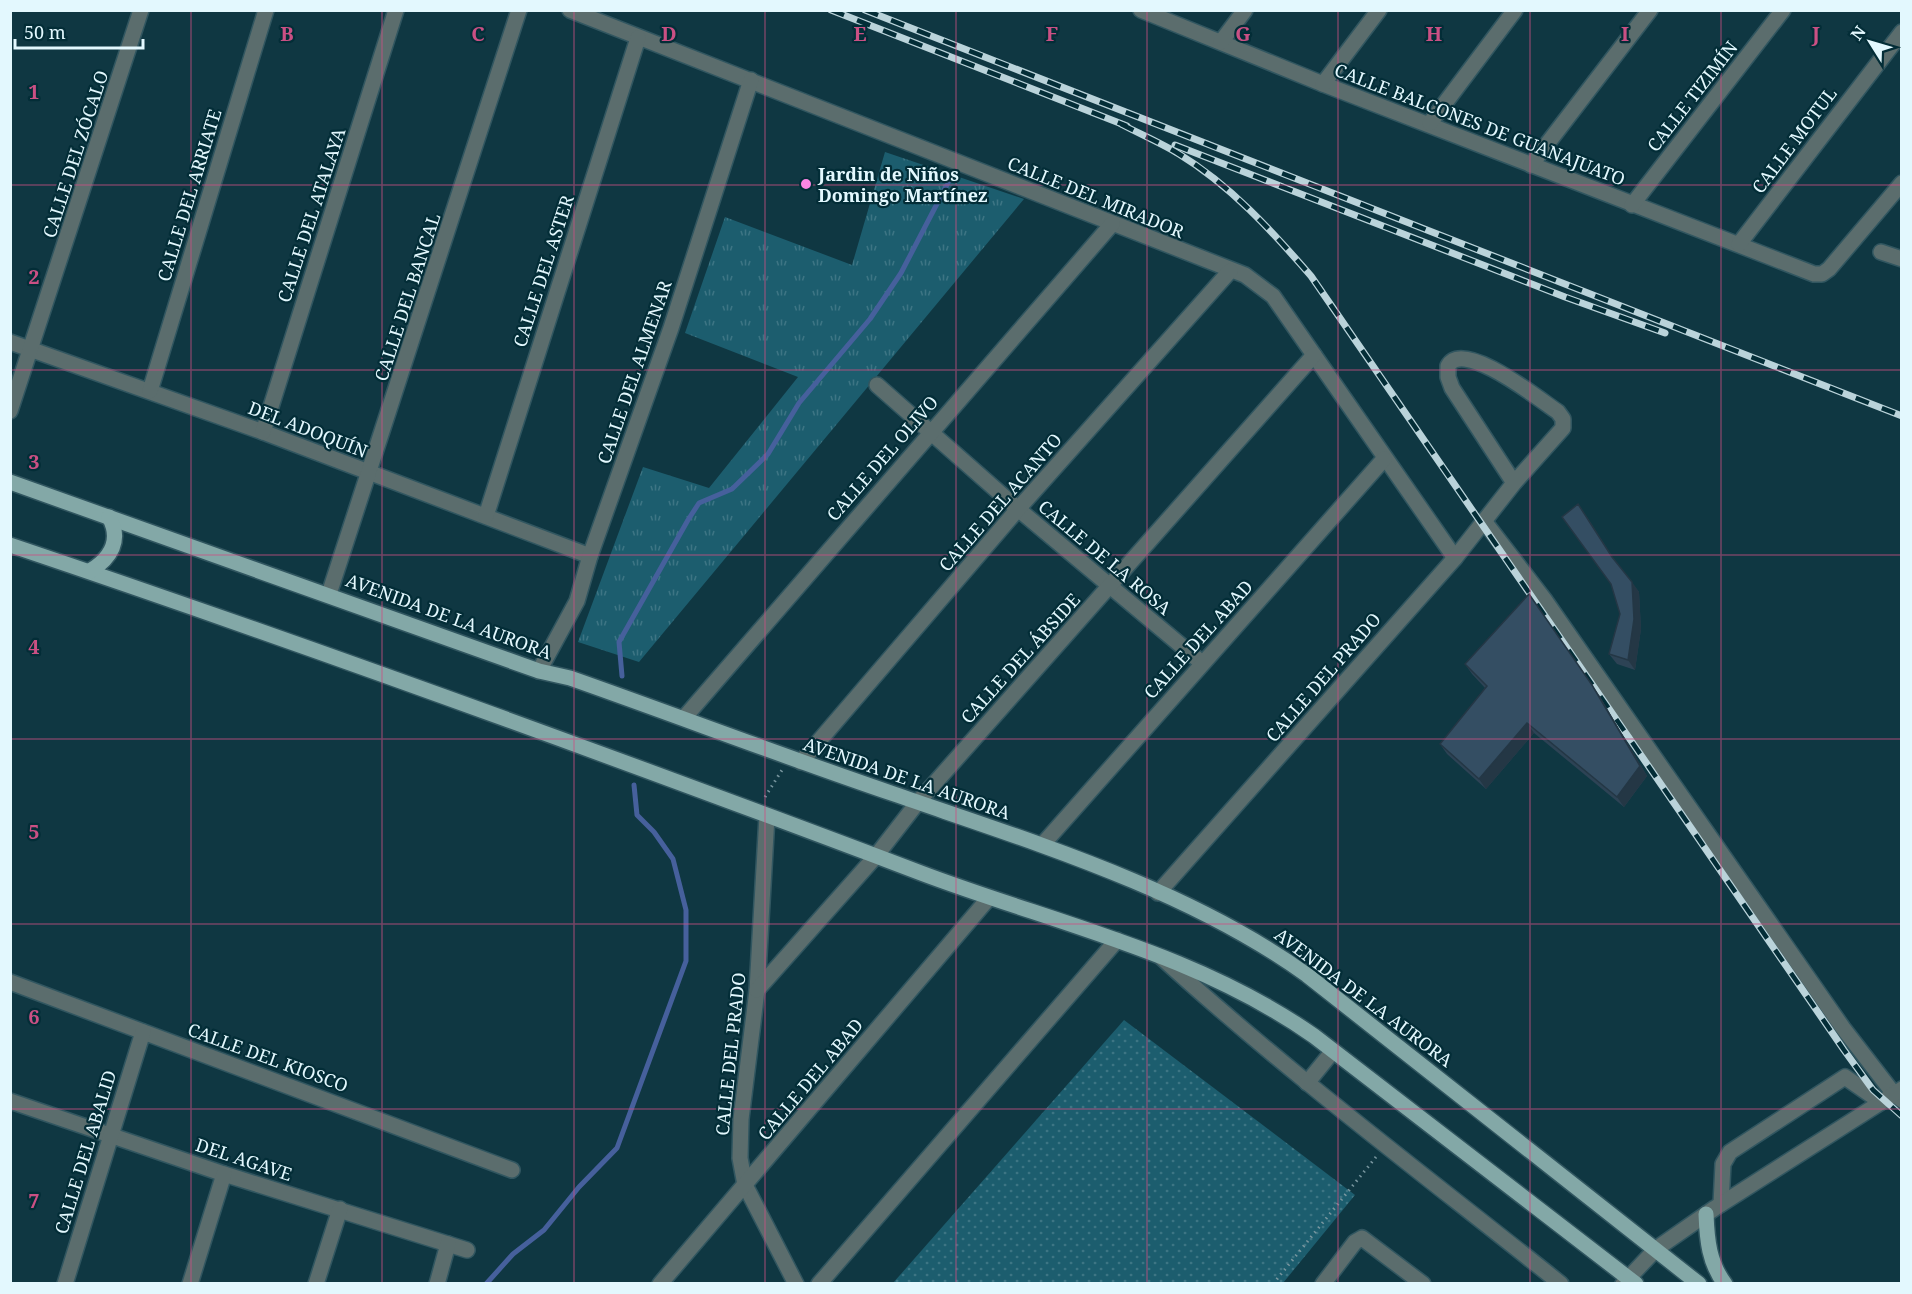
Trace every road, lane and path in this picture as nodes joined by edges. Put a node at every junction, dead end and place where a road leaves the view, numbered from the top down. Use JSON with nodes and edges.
{"nodes":[{"id":1,"x":141,"y":10,"type":"edge"},
{"id":2,"x":266,"y":10,"type":"edge"},
{"id":3,"x":396,"y":10,"type":"edge"},
{"id":4,"x":519,"y":10,"type":"edge"},
{"id":5,"x":570,"y":10,"type":"edge"},
{"id":6,"x":1142,"y":10,"type":"edge"},
{"id":7,"x":1245,"y":10,"type":"edge"},
{"id":8,"x":1379,"y":10,"type":"edge"},
{"id":9,"x":1515,"y":10,"type":"edge"},
{"id":10,"x":1650,"y":10,"type":"edge"},
{"id":11,"x":1783,"y":10,"type":"edge"},
{"id":12,"x":1902,"y":32,"type":"edge"},
{"id":13,"x":638,"y":38,"type":"junction"},
{"id":14,"x":1221,"y":42,"type":"junction"},
{"id":15,"x":751,"y":80,"type":"junction"},
{"id":16,"x":1323,"y":84,"type":"junction"},
{"id":17,"x":1430,"y":123,"type":"junction"},
{"id":18,"x":1531,"y":165,"type":"junction"},
{"id":19,"x":1902,"y":183,"type":"edge"},
{"id":20,"x":1632,"y":205,"type":"junction"},
{"id":21,"x":1112,"y":224,"type":"junction"},
{"id":22,"x":1739,"y":244,"type":"junction"},
{"id":23,"x":1881,"y":252,"type":"dead end"},
{"id":24,"x":1902,"y":259,"type":"edge"},
{"id":25,"x":1230,"y":271,"type":"junction"},
{"id":26,"x":10,"y":342,"type":"edge"},
{"id":27,"x":33,"y":350,"type":"junction"},
{"id":28,"x":1314,"y":355,"type":"junction"},
{"id":29,"x":877,"y":385,"type":"dead end"},
{"id":30,"x":150,"y":391,"type":"junction"},
{"id":31,"x":10,"y":411,"type":"edge"},
{"id":32,"x":931,"y":430,"type":"junction"},
{"id":33,"x":263,"y":432,"type":"junction"},
{"id":34,"x":1384,"y":459,"type":"junction"},
{"id":35,"x":370,"y":473,"type":"junction"},
{"id":36,"x":10,"y":482,"type":"edge"},
{"id":37,"x":1514,"y":483,"type":"junction"},
{"id":38,"x":1018,"y":509,"type":"junction"},
{"id":39,"x":486,"y":516,"type":"junction"},
{"id":40,"x":109,"y":517,"type":"junction"},
{"id":41,"x":1484,"y":521,"type":"junction"},
{"id":42,"x":10,"y":544,"type":"edge"},
{"id":43,"x":590,"y":556,"type":"junction"},
{"id":44,"x":1455,"y":558,"type":"junction"},
{"id":45,"x":90,"y":572,"type":"junction"},
{"id":46,"x":1110,"y":586,"type":"junction"},
{"id":47,"x":329,"y":594,"type":"junction"},
{"id":48,"x":1202,"y":663,"type":"junction"},
{"id":49,"x":539,"y":671,"type":"junction"},
{"id":50,"x":684,"y":718,"type":"junction"},
{"id":51,"x":795,"y":760,"type":"junction"},
{"id":52,"x":918,"y":802,"type":"junction"},
{"id":53,"x":761,"y":814,"type":"junction"},
{"id":54,"x":1043,"y":844,"type":"junction"},
{"id":55,"x":876,"y":856,"type":"junction"},
{"id":56,"x":1158,"y":893,"type":"junction"},
{"id":57,"x":988,"y":898,"type":"junction"},
{"id":58,"x":1117,"y":940,"type":"junction"},
{"id":59,"x":1158,"y":955,"type":"junction"},
{"id":60,"x":10,"y":982,"type":"edge"},
{"id":61,"x":757,"y":990,"type":"junction"},
{"id":62,"x":143,"y":1032,"type":"junction"},
{"id":63,"x":1333,"y":1051,"type":"junction"},
{"id":64,"x":1307,"y":1083,"type":"junction"},
{"id":65,"x":1894,"y":1096,"type":"edge"},
{"id":66,"x":10,"y":1101,"type":"edge"},
{"id":67,"x":111,"y":1135,"type":"junction"},
{"id":68,"x":1386,"y":1145,"type":"junction"},
{"id":69,"x":512,"y":1170,"type":"dead end"},
{"id":70,"x":224,"y":1174,"type":"junction"},
{"id":71,"x":745,"y":1185,"type":"junction"},
{"id":72,"x":1721,"y":1204,"type":"junction"},
{"id":73,"x":340,"y":1209,"type":"junction"},
{"id":74,"x":1706,"y":1214,"type":"junction"},
{"id":75,"x":448,"y":1244,"type":"junction"},
{"id":76,"x":1656,"y":1249,"type":"junction"},
{"id":77,"x":467,"y":1250,"type":"dead end"},
{"id":78,"x":1629,"y":1282,"type":"edge"},
{"id":79,"x":65,"y":1284,"type":"edge"},
{"id":80,"x":190,"y":1284,"type":"edge"},
{"id":81,"x":316,"y":1284,"type":"edge"},
{"id":82,"x":437,"y":1284,"type":"edge"},
{"id":83,"x":660,"y":1284,"type":"edge"},
{"id":84,"x":796,"y":1284,"type":"edge"},
{"id":85,"x":819,"y":1284,"type":"edge"},
{"id":86,"x":1273,"y":1284,"type":"edge"},
{"id":87,"x":1323,"y":1284,"type":"edge"},
{"id":88,"x":1423,"y":1284,"type":"edge"},
{"id":89,"x":1561,"y":1284,"type":"edge"},
{"id":90,"x":1699,"y":1284,"type":"edge"},
{"id":91,"x":1725,"y":1284,"type":"edge"}],
"edges":[{"from":1,"to":27,"type":"street","name":"CALLE DEL ZÓCALO"},
{"from":2,"to":30,"type":"street","name":"CALLE DEL ARRIATE"},
{"from":3,"to":33,"type":"street","name":"CALLE DEL ATALAYA"},
{"from":4,"to":35,"type":"street","name":"CALLE DEL BANCAL"},
{"from":5,"to":13,"type":"street","name":"CALLE DEL MIRADOR"},
{"from":6,"to":14,"type":"street","name":"CALLE BALCONES DE GUANAJUATO"},
{"from":7,"to":14,"type":"street"},
{"from":8,"to":16,"type":"street"},
{"from":9,"to":17,"type":"street"},
{"from":10,"to":18,"type":"street"},
{"from":11,"to":20,"type":"street","name":"CALLE TIZIMÍN"},
{"from":12,"to":22,"type":"street","name":"CALLE MOTUL"},
{"from":13,"to":15,"type":"street","name":"CALLE DEL MIRADOR"},
{"from":13,"to":39,"type":"street","name":"CALLE DEL ASTER"},
{"from":14,"to":16,"type":"street","name":"CALLE BALCONES DE GUANAJUATO"},
{"from":15,"to":21,"type":"street","name":"CALLE DEL MIRADOR"},
{"from":15,"to":43,"type":"street","name":"CALLE DEL ALMENAR"},
{"from":16,"to":17,"type":"street","name":"CALLE BALCONES DE GUANAJUATO"},
{"from":17,"to":18,"type":"street","name":"CALLE BALCONES DE GUANAJUATO"},
{"from":18,"to":20,"type":"street","name":"CALLE BALCONES DE GUANAJUATO"},
{"from":19,"to":22,"type":"street","name":"CALLE BALCONES DE GUANAJUATO"},
{"from":20,"to":22,"type":"street","name":"CALLE BALCONES DE GUANAJUATO"},
{"from":21,"to":25,"type":"street","name":"CALLE DEL MIRADOR"},
{"from":21,"to":32,"type":"street","name":"CALLE DEL OLIVO"},
{"from":23,"to":24,"type":"street"},
{"from":25,"to":28,"type":"street","name":"CALLE DEL MIRADOR"},
{"from":25,"to":38,"type":"street","name":"CALLE DEL ACANTO"},
{"from":26,"to":27,"type":"street","name":"DEL ADOQUÍN"},
{"from":27,"to":30,"type":"street","name":"DEL ADOQUÍN"},
{"from":27,"to":31,"type":"street","name":"CALLE DEL ZÓCALO"},
{"from":28,"to":34,"type":"street","name":"CALLE DEL MIRADOR"},
{"from":28,"to":46,"type":"street","name":"CALLE DEL ÁBSIDE"},
{"from":29,"to":32,"type":"street","name":"CALLE DE LA ROSA"},
{"from":30,"to":33,"type":"street","name":"DEL ADOQUÍN"},
{"from":32,"to":38,"type":"street","name":"CALLE DE LA ROSA"},
{"from":32,"to":50,"type":"street","name":"CALLE DEL OLIVO"},
{"from":33,"to":35,"type":"street","name":"DEL ADOQUÍN"},
{"from":34,"to":44,"type":"street","name":"CALLE DEL MIRADOR"},
{"from":34,"to":48,"type":"street","name":"CALLE DEL ABAD"},
{"from":35,"to":39,"type":"street","name":"DEL ADOQUÍN"},
{"from":35,"to":47,"type":"street","name":"CALLE DEL BANCAL"},
{"from":36,"to":40,"type":"main road","name":"AVENIDA DE LA AURORA"},
{"from":37,"to":37,"type":"street","name":"CALLE DEL PRADO"},
{"from":37,"to":41,"type":"street","name":"CALLE DEL PRADO"},
{"from":38,"to":46,"type":"street","name":"CALLE DE LA ROSA"},
{"from":38,"to":51,"type":"street","name":"CALLE DEL ACANTO"},
{"from":39,"to":43,"type":"street","name":"DEL ADOQUÍN"},
{"from":40,"to":45,"type":"main road"},
{"from":40,"to":47,"type":"main road","name":"AVENIDA DE LA AURORA"},
{"from":41,"to":44,"type":"street","name":"CALLE DEL PRADO"},
{"from":41,"to":65,"type":"street"},
{"from":42,"to":45,"type":"main road"},
{"from":43,"to":49,"type":"street","name":"CALLE DEL ALMENAR"},
{"from":44,"to":56,"type":"street","name":"CALLE DEL PRADO"},
{"from":45,"to":53,"type":"main road"},
{"from":46,"to":48,"type":"street","name":"CALLE DE LA ROSA"},
{"from":46,"to":52,"type":"street","name":"CALLE DEL ÁBSIDE"},
{"from":47,"to":49,"type":"main road","name":"AVENIDA DE LA AURORA"},
{"from":48,"to":54,"type":"street","name":"CALLE DEL ABAD"},
{"from":49,"to":50,"type":"main road","name":"AVENIDA DE LA AURORA"},
{"from":50,"to":51,"type":"main road","name":"AVENIDA DE LA AURORA"},
{"from":51,"to":52,"type":"main road","name":"AVENIDA DE LA AURORA"},
{"from":51,"to":53,"type":"path"},
{"from":52,"to":54,"type":"main road","name":"AVENIDA DE LA AURORA"},
{"from":52,"to":55,"type":"street","name":"CALLE DEL ÁBSIDE"},
{"from":53,"to":55,"type":"main road"},
{"from":53,"to":61,"type":"street","name":"CALLE DEL PRADO"},
{"from":54,"to":56,"type":"main road","name":"AVENIDA DE LA AURORA"},
{"from":55,"to":57,"type":"main road"},
{"from":55,"to":61,"type":"street","name":"CALLE DEL ÁBSIDE"},
{"from":56,"to":76,"type":"main road","name":"AVENIDA DE LA AURORA"},
{"from":57,"to":58,"type":"main road"},
{"from":57,"to":71,"type":"street","name":"CALLE DEL ABAD"},
{"from":58,"to":59,"type":"main road"},
{"from":58,"to":85,"type":"street"},
{"from":59,"to":63,"type":"main road"},
{"from":59,"to":64,"type":"street"},
{"from":60,"to":62,"type":"street","name":"CALLE DEL KIOSCO"},
{"from":61,"to":71,"type":"street","name":"CALLE DEL PRADO"},
{"from":62,"to":67,"type":"street","name":"CALLE DEL ABALID"},
{"from":62,"to":69,"type":"street","name":"CALLE DEL KIOSCO"},
{"from":63,"to":64,"type":"street"},
{"from":63,"to":78,"type":"main road"},
{"from":64,"to":68,"type":"street"},
{"from":65,"to":72,"type":"street"},
{"from":65,"to":72,"type":"street"},
{"from":66,"to":67,"type":"street","name":"DEL AGAVE"},
{"from":67,"to":70,"type":"street","name":"DEL AGAVE"},
{"from":67,"to":79,"type":"street","name":"CALLE DEL ABALID"},
{"from":68,"to":86,"type":"path"},
{"from":68,"to":89,"type":"street"},
{"from":70,"to":73,"type":"street","name":"DEL AGAVE"},
{"from":70,"to":80,"type":"street"},
{"from":71,"to":83,"type":"street","name":"CALLE DEL ABAD"},
{"from":71,"to":84,"type":"street","name":"CALLE DEL PRADO"},
{"from":72,"to":74,"type":"street"},
{"from":73,"to":75,"type":"street","name":"DEL AGAVE"},
{"from":73,"to":81,"type":"street"},
{"from":74,"to":76,"type":"street"},
{"from":74,"to":91,"type":"main road"},
{"from":75,"to":77,"type":"street","name":"DEL AGAVE"},
{"from":75,"to":82,"type":"street"},
{"from":76,"to":78,"type":"street"},
{"from":76,"to":90,"type":"main road","name":"AVENIDA DE LA AURORA"},
{"from":87,"to":88,"type":"street"}]}
